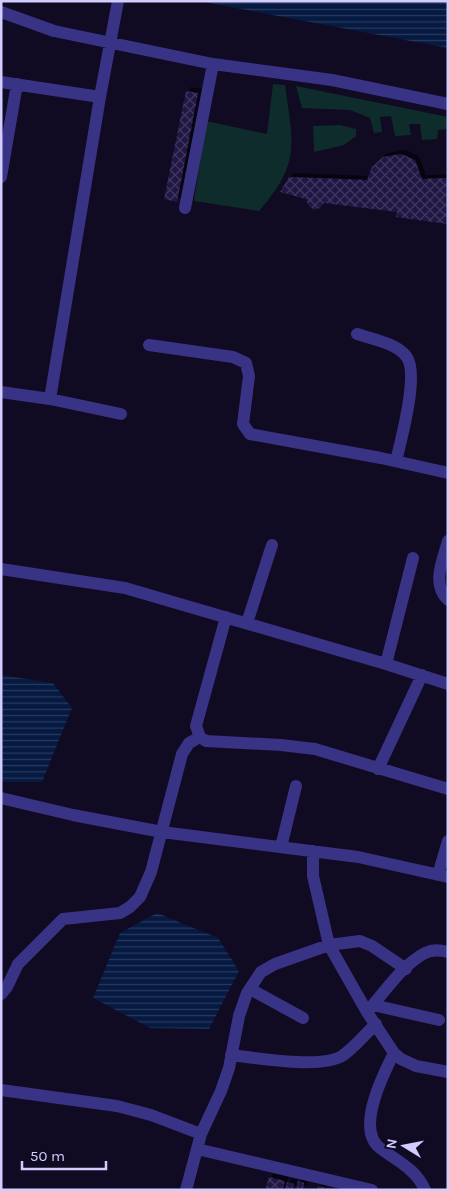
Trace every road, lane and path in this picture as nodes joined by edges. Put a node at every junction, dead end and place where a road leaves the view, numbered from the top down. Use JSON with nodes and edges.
{"nodes":[{"id":1,"x":118,"y":1,"type":"edge"},
{"id":2,"x":1,"y":12,"type":"edge"},
{"id":3,"x":110,"y":42,"type":"junction"},
{"id":4,"x":213,"y":64,"type":"junction"},
{"id":5,"x":1,"y":82,"type":"edge"},
{"id":6,"x":17,"y":84,"type":"junction"},
{"id":7,"x":100,"y":97,"type":"junction"},
{"id":8,"x":448,"y":104,"type":"edge"},
{"id":9,"x":1,"y":178,"type":"edge"},
{"id":10,"x":185,"y":208,"type":"dead end"},
{"id":11,"x":357,"y":334,"type":"dead end"},
{"id":12,"x":149,"y":345,"type":"dead end"},
{"id":13,"x":1,"y":392,"type":"edge"},
{"id":14,"x":50,"y":399,"type":"junction"},
{"id":15,"x":121,"y":414,"type":"dead end"},
{"id":16,"x":396,"y":461,"type":"junction"},
{"id":17,"x":448,"y":473,"type":"edge"},
{"id":18,"x":448,"y":541,"type":"edge"},
{"id":19,"x":272,"y":545,"type":"dead end"},
{"id":20,"x":413,"y":558,"type":"dead end"},
{"id":21,"x":1,"y":570,"type":"edge"},
{"id":22,"x":448,"y":600,"type":"edge"},
{"id":23,"x":226,"y":616,"type":"junction"},
{"id":24,"x":247,"y":623,"type":"junction"},
{"id":25,"x":386,"y":664,"type":"junction"},
{"id":26,"x":422,"y":675,"type":"junction"},
{"id":27,"x":448,"y":684,"type":"edge"},
{"id":28,"x":200,"y":738,"type":"junction"},
{"id":29,"x":378,"y":769,"type":"junction"},
{"id":30,"x":296,"y":786,"type":"dead end"},
{"id":31,"x":448,"y":789,"type":"edge"},
{"id":32,"x":1,"y":798,"type":"edge"},
{"id":33,"x":162,"y":832,"type":"junction"},
{"id":34,"x":448,"y":841,"type":"edge"},
{"id":35,"x":281,"y":847,"type":"junction"},
{"id":36,"x":313,"y":851,"type":"junction"},
{"id":37,"x":443,"y":876,"type":"edge"},
{"id":38,"x":329,"y":945,"type":"junction"},
{"id":39,"x":448,"y":952,"type":"edge"},
{"id":40,"x":406,"y":969,"type":"junction"},
{"id":41,"x":250,"y":989,"type":"junction"},
{"id":42,"x":1,"y":994,"type":"edge"},
{"id":43,"x":370,"y":1008,"type":"junction"},
{"id":44,"x":303,"y":1018,"type":"dead end"},
{"id":45,"x":439,"y":1020,"type":"dead end"},
{"id":46,"x":376,"y":1024,"type":"junction"},
{"id":47,"x":394,"y":1053,"type":"junction"},
{"id":48,"x":231,"y":1055,"type":"junction"},
{"id":49,"x":448,"y":1072,"type":"edge"},
{"id":50,"x":1,"y":1090,"type":"edge"},
{"id":51,"x":201,"y":1134,"type":"junction"},
{"id":52,"x":197,"y":1149,"type":"junction"},
{"id":53,"x":186,"y":1190,"type":"edge"},
{"id":54,"x":372,"y":1190,"type":"edge"},
{"id":55,"x":425,"y":1190,"type":"edge"}],
"edges":[{"from":1,"to":3,"type":"street"},
{"from":2,"to":3,"type":"street"},
{"from":3,"to":4,"type":"street"},
{"from":3,"to":7,"type":"street"},
{"from":4,"to":8,"type":"street"},
{"from":4,"to":10,"type":"street"},
{"from":5,"to":6,"type":"street"},
{"from":6,"to":7,"type":"street"},
{"from":6,"to":9,"type":"street"},
{"from":7,"to":14,"type":"street"},
{"from":11,"to":16,"type":"street"},
{"from":12,"to":16,"type":"street"},
{"from":13,"to":14,"type":"street"},
{"from":14,"to":15,"type":"street"},
{"from":16,"to":17,"type":"street"},
{"from":18,"to":22,"type":"street"},
{"from":19,"to":24,"type":"street"},
{"from":20,"to":25,"type":"street"},
{"from":21,"to":23,"type":"street"},
{"from":23,"to":24,"type":"street"},
{"from":23,"to":28,"type":"street"},
{"from":24,"to":25,"type":"street"},
{"from":25,"to":26,"type":"street"},
{"from":26,"to":27,"type":"street"},
{"from":26,"to":29,"type":"street"},
{"from":28,"to":29,"type":"street"},
{"from":28,"to":33,"type":"street"},
{"from":29,"to":31,"type":"street"},
{"from":30,"to":35,"type":"street"},
{"from":32,"to":33,"type":"street"},
{"from":33,"to":35,"type":"street"},
{"from":33,"to":42,"type":"street"},
{"from":34,"to":37,"type":"street"},
{"from":35,"to":36,"type":"street"},
{"from":36,"to":37,"type":"street"},
{"from":36,"to":38,"type":"street"},
{"from":38,"to":40,"type":"street"},
{"from":38,"to":41,"type":"street"},
{"from":38,"to":43,"type":"street"},
{"from":39,"to":40,"type":"street"},
{"from":40,"to":43,"type":"street"},
{"from":41,"to":44,"type":"street"},
{"from":41,"to":48,"type":"street"},
{"from":43,"to":45,"type":"street"},
{"from":43,"to":46,"type":"street"},
{"from":46,"to":47,"type":"street"},
{"from":46,"to":48,"type":"street"},
{"from":47,"to":49,"type":"street"},
{"from":47,"to":55,"type":"street"},
{"from":48,"to":51,"type":"street"},
{"from":50,"to":51,"type":"street"},
{"from":51,"to":52,"type":"street"},
{"from":52,"to":53,"type":"street"},
{"from":52,"to":54,"type":"street"}]}
